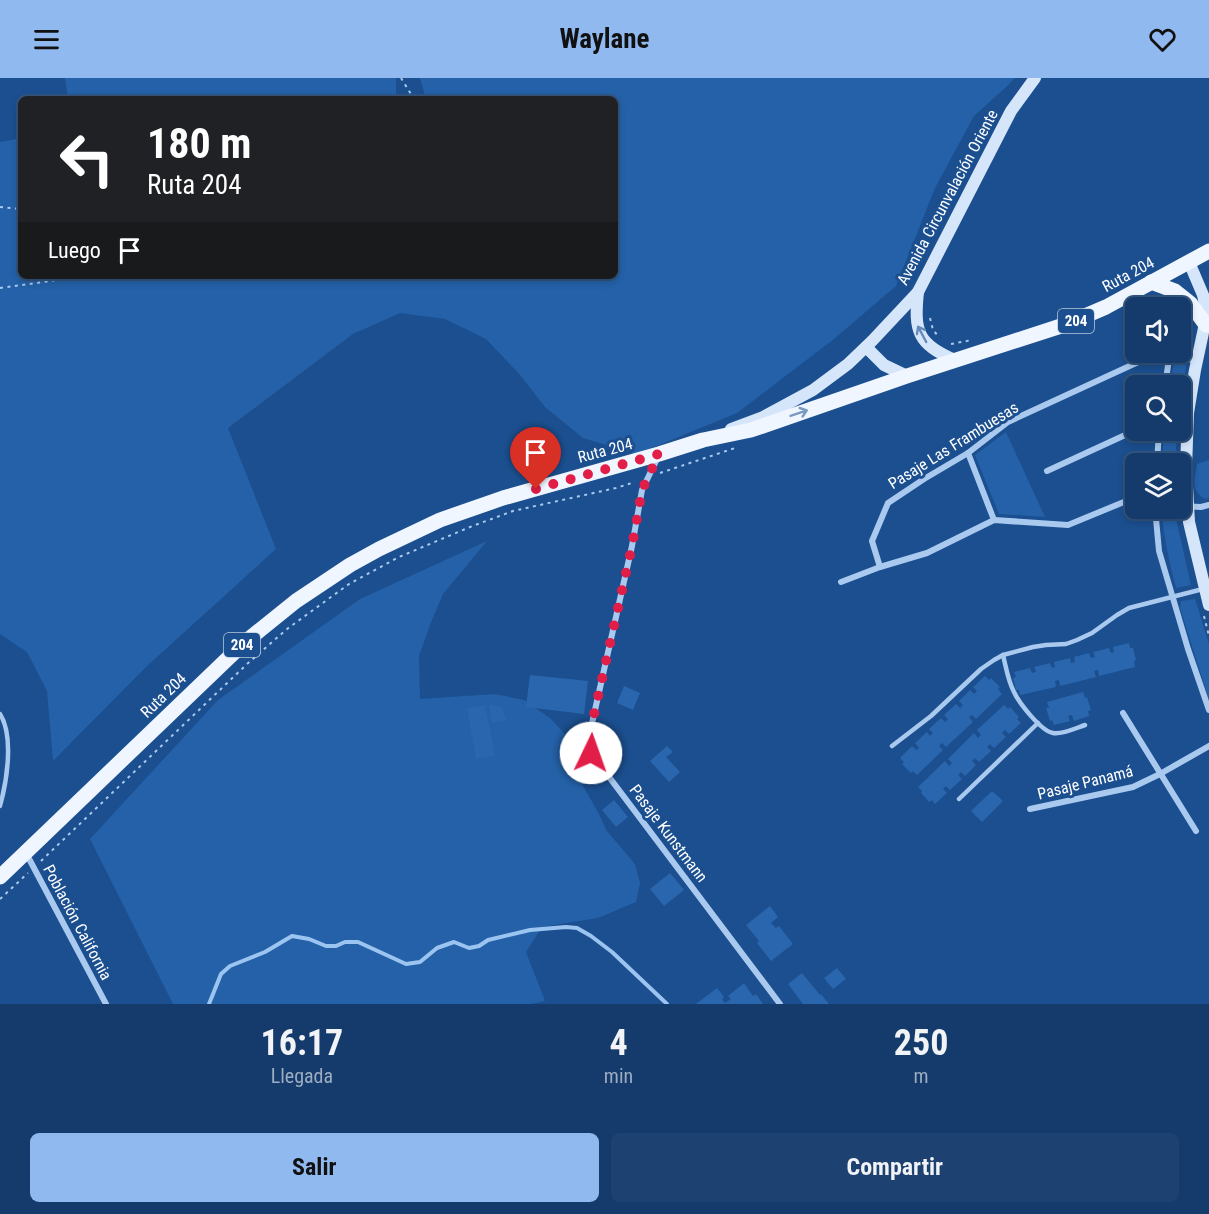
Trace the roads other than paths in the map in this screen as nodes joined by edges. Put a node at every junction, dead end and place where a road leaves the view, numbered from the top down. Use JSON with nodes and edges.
{"nodes":[{"id":1,"x":1035,"y":78,"type":"edge"},
{"id":2,"x":1209,"y":251,"type":"edge"},
{"id":3,"x":1189,"y":262,"type":"junction"},
{"id":4,"x":1151,"y":282,"type":"junction"},
{"id":5,"x":918,"y":292,"type":"junction"},
{"id":6,"x":1207,"y":317,"type":"edge"},
{"id":7,"x":1206,"y":341,"type":"edge"},
{"id":8,"x":866,"y":347,"type":"junction"},
{"id":9,"x":1191,"y":359,"type":"edge"},
{"id":10,"x":955,"y":360,"type":"junction"},
{"id":11,"x":1197,"y":361,"type":"junction"},
{"id":12,"x":1136,"y":363,"type":"edge"},
{"id":13,"x":907,"y":376,"type":"junction"},
{"id":14,"x":1191,"y":391,"type":"edge"},
{"id":15,"x":1125,"y":435,"type":"edge"},
{"id":16,"x":703,"y":440,"type":"junction"},
{"id":17,"x":968,"y":453,"type":"junction"},
{"id":18,"x":659,"y":454,"type":"junction"},
{"id":19,"x":1047,"y":471,"type":"dead end"},
{"id":20,"x":1125,"y":502,"type":"edge"},
{"id":21,"x":1209,"y":505,"type":"edge"},
{"id":22,"x":1191,"y":506,"type":"edge"},
{"id":23,"x":1156,"y":519,"type":"edge"},
{"id":24,"x":1188,"y":519,"type":"edge"},
{"id":25,"x":994,"y":520,"type":"junction"},
{"id":26,"x":880,"y":567,"type":"junction"},
{"id":27,"x":841,"y":582,"type":"dead end"},
{"id":28,"x":1205,"y":589,"type":"junction"},
{"id":29,"x":1173,"y":596,"type":"junction"},
{"id":30,"x":1209,"y":605,"type":"edge"},
{"id":31,"x":1003,"y":655,"type":"junction"},
{"id":32,"x":1209,"y":710,"type":"edge"},
{"id":33,"x":1123,"y":713,"type":"dead end"},
{"id":34,"x":0,"y":714,"type":"edge"},
{"id":35,"x":1038,"y":723,"type":"junction"},
{"id":36,"x":1085,"y":725,"type":"dead end"},
{"id":37,"x":892,"y":746,"type":"dead end"},
{"id":38,"x":1209,"y":746,"type":"edge"},
{"id":39,"x":1160,"y":774,"type":"junction"},
{"id":40,"x":959,"y":799,"type":"dead end"},
{"id":41,"x":0,"y":806,"type":"edge"},
{"id":42,"x":1030,"y":809,"type":"dead end"},
{"id":43,"x":1196,"y":831,"type":"dead end"},
{"id":44,"x":26,"y":852,"type":"junction"},
{"id":45,"x":0,"y":877,"type":"edge"},
{"id":46,"x":106,"y":1004,"type":"edge"},
{"id":47,"x":780,"y":1004,"type":"edge"}],
"edges":[{"from":1,"to":5,"type":"main road","name":"Avenida Circunvalación Oriente"},
{"from":2,"to":3,"type":"main road","name":"Ruta 204","number":"204"},
{"from":3,"to":4,"type":"main road","name":"Ruta 204","number":"204"},
{"from":3,"to":6,"type":"main road"},
{"from":4,"to":6,"type":"main road"},
{"from":4,"to":10,"type":"main road","name":"Ruta 204","number":"204"},
{"from":5,"to":8,"type":"main road","name":"Avenida Circunvalación Oriente"},
{"from":10,"to":5,"type":"main road","one_way":true},
{"from":6,"to":7,"type":"main road"},
{"from":7,"to":11,"type":"main road"},
{"from":8,"to":13,"type":"main road"},
{"from":8,"to":16,"type":"main road","name":"Avenida Circunvalación Oriente"},
{"from":9,"to":11,"type":"street"},
{"from":10,"to":13,"type":"main road","name":"Ruta 204","number":"204"},
{"from":11,"to":14,"type":"main road"},
{"from":12,"to":17,"type":"street","name":"Pasaje Las Frambuesas"},
{"from":16,"to":13,"type":"main road","name":"Ruta 204","number":"204","one_way":true},
{"from":15,"to":19,"type":"street"},
{"from":16,"to":18,"type":"main road","name":"Ruta 204","number":"204"},
{"from":17,"to":25,"type":"street"},
{"from":17,"to":26,"type":"street","name":"Pasaje Las Frambuesas"},
{"from":18,"to":44,"type":"main road","name":"Ruta 204","number":"204"},
{"from":18,"to":47,"type":"street","name":"Pasaje Kunstmann"},
{"from":20,"to":25,"type":"street"},
{"from":21,"to":22,"type":"street"},
{"from":23,"to":29,"type":"street"},
{"from":24,"to":28,"type":"main road"},
{"from":25,"to":26,"type":"street"},
{"from":26,"to":27,"type":"street"},
{"from":28,"to":29,"type":"lane"},
{"from":28,"to":30,"type":"main road"},
{"from":29,"to":31,"type":"lane"},
{"from":29,"to":32,"type":"street"},
{"from":31,"to":35,"type":"lane"},
{"from":31,"to":37,"type":"lane"},
{"from":33,"to":39,"type":"street"},
{"from":34,"to":41,"type":"lane"},
{"from":35,"to":36,"type":"lane"},
{"from":35,"to":40,"type":"lane"},
{"from":38,"to":39,"type":"street","name":"Pasaje Panamá"},
{"from":39,"to":42,"type":"street","name":"Pasaje Panamá"},
{"from":39,"to":43,"type":"street"},
{"from":44,"to":45,"type":"main road","name":"Ruta 204","number":"204"},
{"from":44,"to":46,"type":"street","name":"Población California"}]}
